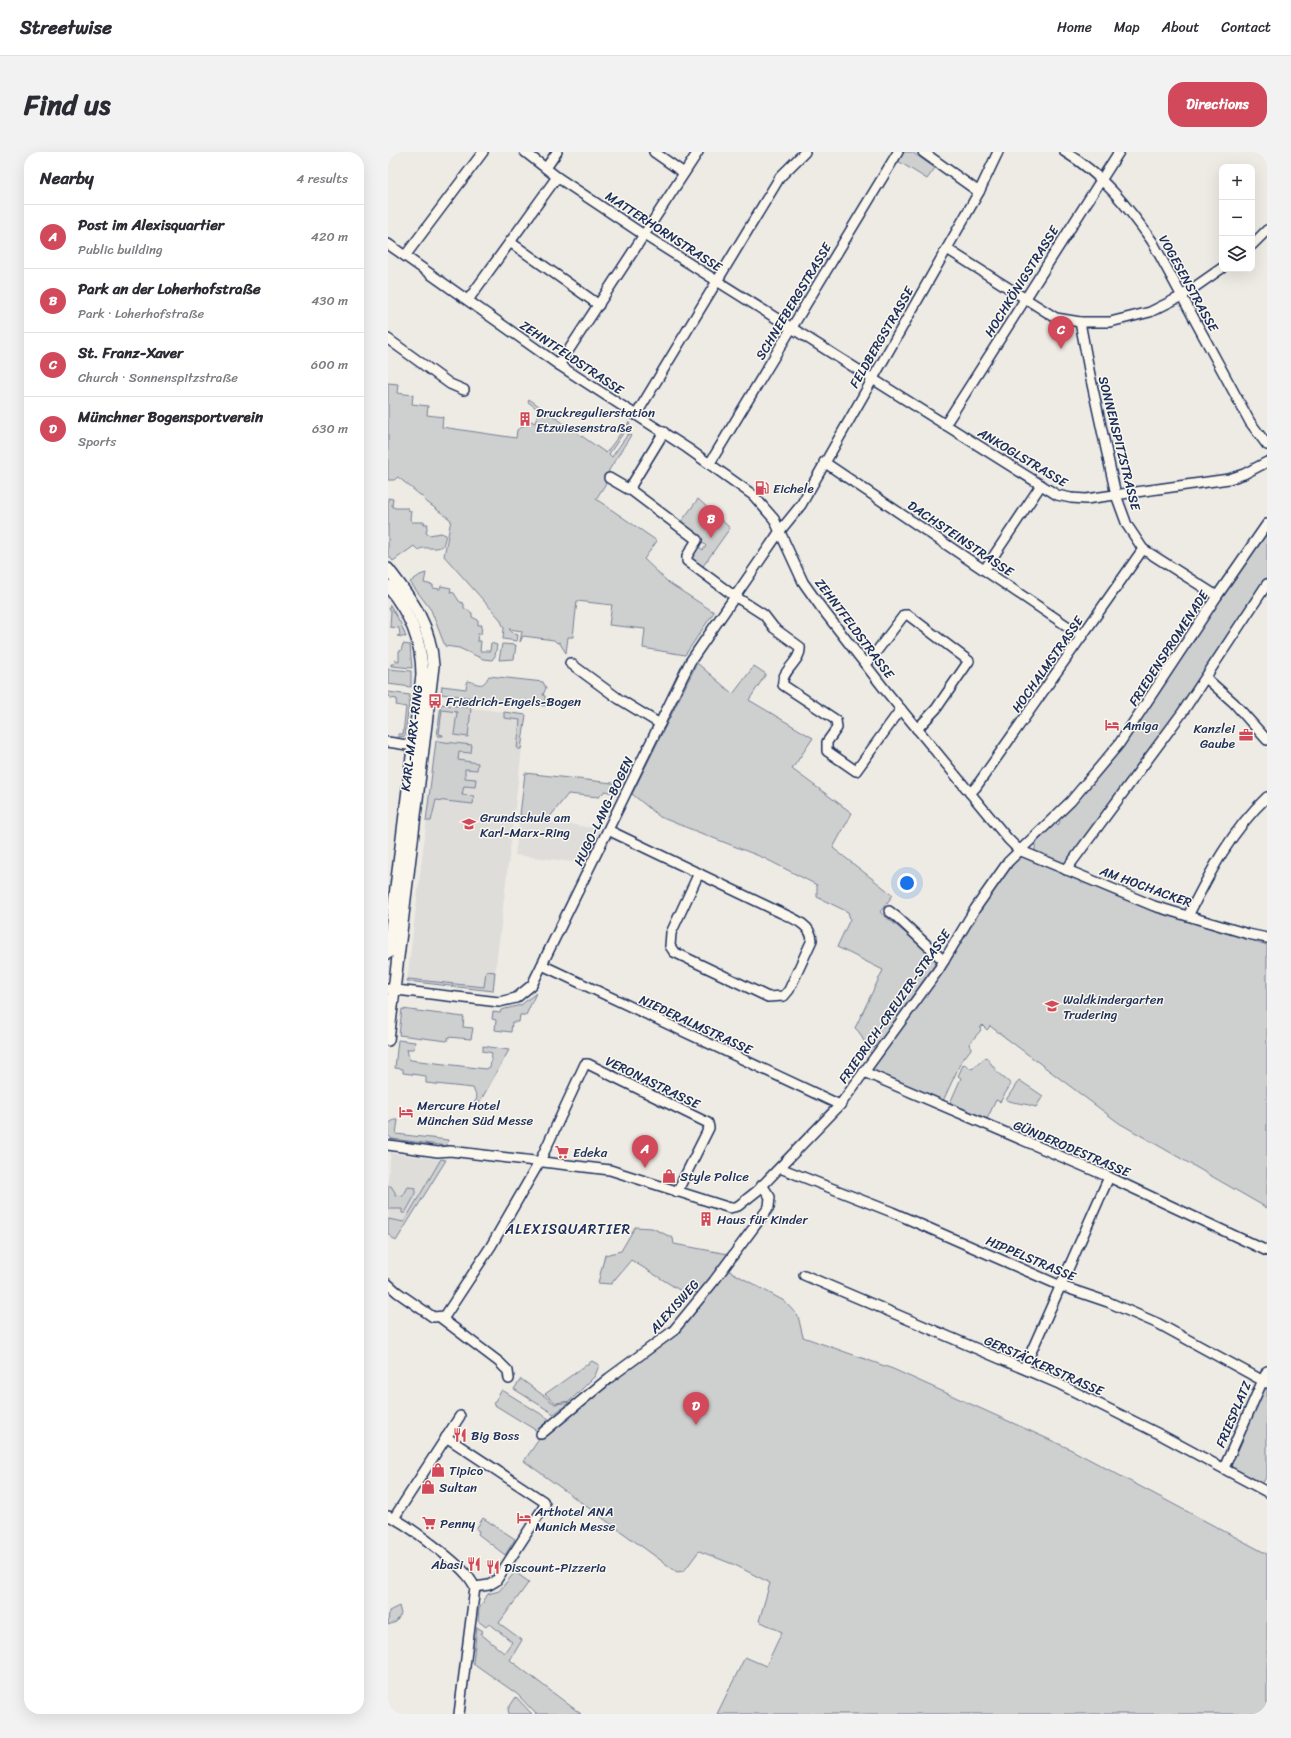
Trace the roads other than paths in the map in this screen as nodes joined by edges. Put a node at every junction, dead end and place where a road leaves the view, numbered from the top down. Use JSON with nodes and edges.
{"nodes":[{"id":1,"x":483,"y":152,"type":"edge"},
{"id":2,"x":525,"y":152,"type":"edge"},
{"id":3,"x":557,"y":152,"type":"edge"},
{"id":4,"x":654,"y":152,"type":"edge"},
{"id":5,"x":698,"y":152,"type":"edge"},
{"id":6,"x":805,"y":152,"type":"edge"},
{"id":7,"x":898,"y":152,"type":"edge"},
{"id":8,"x":923,"y":152,"type":"edge"},
{"id":9,"x":998,"y":152,"type":"edge"},
{"id":10,"x":1065,"y":152,"type":"edge"},
{"id":11,"x":1119,"y":152,"type":"edge"},
{"id":12,"x":546,"y":168,"type":"junction"},
{"id":13,"x":684,"y":173,"type":"junction"},
{"id":14,"x":557,"y":177,"type":"junction"},
{"id":15,"x":1101,"y":179,"type":"junction"},
{"id":16,"x":980,"y":192,"type":"junction"},
{"id":17,"x":1266,"y":233,"type":"edge"},
{"id":18,"x":644,"y":234,"type":"junction"},
{"id":19,"x":510,"y":242,"type":"junction"},
{"id":20,"x":1255,"y":242,"type":"edge"},
{"id":21,"x":390,"y":248,"type":"edge"},
{"id":22,"x":947,"y":249,"type":"junction"},
{"id":23,"x":405,"y":256,"type":"junction"},
{"id":24,"x":1219,"y":270,"type":"edge"},
{"id":25,"x":718,"y":281,"type":"junction"},
{"id":26,"x":1182,"y":296,"type":"junction"},
{"id":27,"x":1025,"y":299,"type":"junction"},
{"id":28,"x":468,"y":300,"type":"junction"},
{"id":29,"x":598,"y":305,"type":"junction"},
{"id":30,"x":1080,"y":322,"type":"junction"},
{"id":31,"x":792,"y":328,"type":"junction"},
{"id":32,"x":388,"y":339,"type":"edge"},
{"id":33,"x":559,"y":366,"type":"junction"},
{"id":34,"x":872,"y":379,"type":"junction"},
{"id":35,"x":464,"y":390,"type":"dead end"},
{"id":36,"x":636,"y":415,"type":"junction"},
{"id":37,"x":945,"y":425,"type":"junction"},
{"id":38,"x":664,"y":432,"type":"junction"},
{"id":39,"x":1267,"y":445,"type":"edge"},
{"id":40,"x":824,"y":462,"type":"junction"},
{"id":41,"x":1267,"y":462,"type":"edge"},
{"id":42,"x":710,"y":463,"type":"junction"},
{"id":43,"x":608,"y":478,"type":"dead end"},
{"id":44,"x":1041,"y":485,"type":"junction"},
{"id":45,"x":631,"y":489,"type":"junction"},
{"id":46,"x":1116,"y":495,"type":"junction"},
{"id":47,"x":1267,"y":524,"type":"edge"},
{"id":48,"x":780,"y":531,"type":"junction"},
{"id":49,"x":1143,"y":549,"type":"junction"},
{"id":50,"x":388,"y":569,"type":"edge"},
{"id":51,"x":985,"y":569,"type":"junction"},
{"id":52,"x":1267,"y":584,"type":"edge"},
{"id":53,"x":388,"y":586,"type":"edge"},
{"id":54,"x":735,"y":596,"type":"junction"},
{"id":55,"x":1217,"y":596,"type":"junction"},
{"id":56,"x":1082,"y":636,"type":"junction"},
{"id":57,"x":570,"y":663,"type":"dead end"},
{"id":58,"x":865,"y":664,"type":"junction"},
{"id":59,"x":1206,"y":678,"type":"junction"},
{"id":60,"x":901,"y":709,"type":"junction"},
{"id":61,"x":660,"y":724,"type":"junction"},
{"id":62,"x":918,"y":729,"type":"junction"},
{"id":63,"x":1267,"y":740,"type":"edge"},
{"id":64,"x":388,"y":742,"type":"edge"},
{"id":65,"x":419,"y":747,"type":"junction"},
{"id":66,"x":970,"y":793,"type":"junction"},
{"id":67,"x":1267,"y":797,"type":"edge"},
{"id":68,"x":608,"y":830,"type":"junction"},
{"id":69,"x":1019,"y":850,"type":"junction"},
{"id":70,"x":1066,"y":870,"type":"junction"},
{"id":71,"x":698,"y":873,"type":"junction"},
{"id":72,"x":889,"y":912,"type":"dead end"},
{"id":73,"x":1188,"y":916,"type":"junction"},
{"id":74,"x":1267,"y":938,"type":"edge"},
{"id":75,"x":388,"y":953,"type":"edge"},
{"id":76,"x":944,"y":961,"type":"junction"},
{"id":77,"x":542,"y":965,"type":"junction"},
{"id":78,"x":391,"y":989,"type":"edge"},
{"id":79,"x":388,"y":1040,"type":"edge"},
{"id":80,"x":864,"y":1072,"type":"junction"},
{"id":81,"x":840,"y":1106,"type":"junction"},
{"id":82,"x":388,"y":1145,"type":"edge"},
{"id":83,"x":540,"y":1161,"type":"junction"},
{"id":84,"x":780,"y":1168,"type":"junction"},
{"id":85,"x":1109,"y":1177,"type":"junction"},
{"id":86,"x":762,"y":1185,"type":"junction"},
{"id":87,"x":678,"y":1192,"type":"junction"},
{"id":88,"x":1267,"y":1251,"type":"edge"},
{"id":89,"x":804,"y":1275,"type":"dead end"},
{"id":90,"x":388,"y":1284,"type":"edge"},
{"id":91,"x":1061,"y":1286,"type":"junction"},
{"id":92,"x":441,"y":1318,"type":"junction"},
{"id":93,"x":1024,"y":1368,"type":"junction"},
{"id":94,"x":1267,"y":1372,"type":"edge"},
{"id":95,"x":509,"y":1378,"type":"dead end"},
{"id":96,"x":1264,"y":1382,"type":"edge"},
{"id":97,"x":460,"y":1416,"type":"dead end"},
{"id":98,"x":541,"y":1434,"type":"dead end"},
{"id":99,"x":446,"y":1437,"type":"junction"},
{"id":100,"x":1224,"y":1468,"type":"junction"},
{"id":101,"x":1267,"y":1492,"type":"edge"},
{"id":102,"x":391,"y":1517,"type":"edge"},
{"id":103,"x":475,"y":1587,"type":"junction"},
{"id":104,"x":459,"y":1714,"type":"edge"}],
"edges":[{"from":1,"to":23,"type":"street"},
{"from":2,"to":12,"type":"street","name":"MATTERHORNSTRASSE"},
{"from":3,"to":12,"type":"street"},
{"from":4,"to":13,"type":"street"},
{"from":5,"to":13,"type":"street"},
{"from":6,"to":25,"type":"street"},
{"from":7,"to":31,"type":"street","name":"SCHNEEBERGSTRASSE"},
{"from":8,"to":16,"type":"street"},
{"from":9,"to":16,"type":"street","name":"FELDBERGSTRASSE"},
{"from":10,"to":15,"type":"street","name":"VOGESENSTRASSE"},
{"from":11,"to":15,"type":"street","name":"HOCHKÖNIGSTRASSE"},
{"from":12,"to":14,"type":"street","name":"MATTERHORNSTRASSE"},
{"from":13,"to":18,"type":"street"},
{"from":14,"to":18,"type":"street","name":"MATTERHORNSTRASSE"},
{"from":14,"to":19,"type":"street"},
{"from":15,"to":26,"type":"street","name":"VOGESENSTRASSE"},
{"from":15,"to":27,"type":"street","name":"HOCHKÖNIGSTRASSE"},
{"from":16,"to":22,"type":"street","name":"FELDBERGSTRASSE"},
{"from":17,"to":20,"type":"street"},
{"from":18,"to":25,"type":"street","name":"MATTERHORNSTRASSE"},
{"from":18,"to":29,"type":"street"},
{"from":19,"to":28,"type":"street"},
{"from":19,"to":29,"type":"street"},
{"from":21,"to":23,"type":"street","name":"ZEHNTFELDSTRASSE"},
{"from":22,"to":27,"type":"street"},
{"from":22,"to":34,"type":"street","name":"FELDBERGSTRASSE"},
{"from":23,"to":28,"type":"street","name":"ZEHNTFELDSTRASSE"},
{"from":24,"to":26,"type":"street"},
{"from":25,"to":31,"type":"street","name":"MATTERHORNSTRASSE"},
{"from":25,"to":36,"type":"street"},
{"from":26,"to":30,"type":"street"},
{"from":26,"to":39,"type":"street","name":"VOGESENSTRASSE"},
{"from":27,"to":30,"type":"street"},
{"from":27,"to":37,"type":"street","name":"HOCHKÖNIGSTRASSE"},
{"from":28,"to":33,"type":"street","name":"ZEHNTFELDSTRASSE"},
{"from":29,"to":33,"type":"street"},
{"from":30,"to":46,"type":"street","name":"SONNENSPITZSTRASSE"},
{"from":31,"to":34,"type":"street","name":"ANKOGLSTRASSE"},
{"from":31,"to":42,"type":"street","name":"SCHNEEBERGSTRASSE"},
{"from":32,"to":35,"type":"street"},
{"from":33,"to":36,"type":"street","name":"ZEHNTFELDSTRASSE"},
{"from":34,"to":37,"type":"street","name":"ANKOGLSTRASSE"},
{"from":34,"to":40,"type":"street","name":"FELDBERGSTRASSE"},
{"from":36,"to":38,"type":"street","name":"ZEHNTFELDSTRASSE"},
{"from":37,"to":44,"type":"street","name":"ANKOGLSTRASSE"},
{"from":38,"to":42,"type":"street","name":"ZEHNTFELDSTRASSE"},
{"from":38,"to":45,"type":"street"},
{"from":40,"to":48,"type":"street","name":"FELDBERGSTRASSE"},
{"from":40,"to":51,"type":"street","name":"DACHSTEINSTRASSE"},
{"from":41,"to":46,"type":"street","name":"ANKOGLSTRASSE"},
{"from":42,"to":48,"type":"street","name":"ZEHNTFELDSTRASSE"},
{"from":43,"to":45,"type":"street"},
{"from":44,"to":46,"type":"street","name":"ANKOGLSTRASSE"},
{"from":44,"to":51,"type":"street"},
{"from":45,"to":54,"type":"street"},
{"from":46,"to":49,"type":"street","name":"SONNENSPITZSTRASSE"},
{"from":47,"to":55,"type":"street","name":"FRIEDENSPROMENADE"},
{"from":48,"to":54,"type":"street","name":"HUGO-LANG-BOGEN"},
{"from":48,"to":58,"type":"street","name":"ZEHNTFELDSTRASSE"},
{"from":49,"to":55,"type":"street","name":"SONNENSPITZSTRASSE"},
{"from":49,"to":56,"type":"street","name":"HOCHALMSTRASSE"},
{"from":50,"to":65,"type":"main road","name":"KARL-MARX-RING"},
{"from":51,"to":56,"type":"street","name":"DACHSTEINSTRASSE"},
{"from":52,"to":59,"type":"street"},
{"from":53,"to":65,"type":"main road","name":"KARL-MARX-RING"},
{"from":54,"to":60,"type":"street"},
{"from":54,"to":61,"type":"street","name":"HUGO-LANG-BOGEN"},
{"from":55,"to":69,"type":"street","name":"FRIEDENSPROMENADE"},
{"from":56,"to":66,"type":"street","name":"HOCHALMSTRASSE"},
{"from":57,"to":61,"type":"street"},
{"from":58,"to":60,"type":"street","name":"ZEHNTFELDSTRASSE"},
{"from":58,"to":62,"type":"street"},
{"from":59,"to":63,"type":"street"},
{"from":59,"to":70,"type":"street"},
{"from":60,"to":62,"type":"street","name":"ZEHNTFELDSTRASSE"},
{"from":61,"to":68,"type":"street","name":"HUGO-LANG-BOGEN"},
{"from":62,"to":66,"type":"street","name":"ZEHNTFELDSTRASSE"},
{"from":64,"to":65,"type":"street"},
{"from":65,"to":75,"type":"main road","name":"KARL-MARX-RING"},
{"from":65,"to":78,"type":"main road","name":"KARL-MARX-RING"},
{"from":66,"to":69,"type":"street","name":"ZEHNTFELDSTRASSE"},
{"from":67,"to":73,"type":"street"},
{"from":68,"to":71,"type":"street"},
{"from":68,"to":77,"type":"street","name":"HUGO-LANG-BOGEN"},
{"from":69,"to":70,"type":"street","name":"AM HOCHACKER"},
{"from":69,"to":76,"type":"street","name":"FRIEDRICH-CREUZER-STRASSE"},
{"from":70,"to":73,"type":"street","name":"AM HOCHACKER"},
{"from":71,"to":71,"type":"street"},
{"from":72,"to":76,"type":"street"},
{"from":73,"to":74,"type":"street","name":"AM HOCHACKER"},
{"from":76,"to":80,"type":"street","name":"FRIEDRICH-CREUZER-STRASSE"},
{"from":77,"to":78,"type":"street","name":"HUGO-LANG-BOGEN"},
{"from":77,"to":81,"type":"street","name":"NIEDERALMSTRASSE"},
{"from":78,"to":79,"type":"main road","name":"KARL-MARX-RING"},
{"from":80,"to":81,"type":"street","name":"FRIEDRICH-CREUZER-STRASSE"},
{"from":80,"to":85,"type":"street","name":"GÜNDERODESTRASSE"},
{"from":81,"to":84,"type":"street","name":"FRIEDRICH-CREUZER-STRASSE"},
{"from":82,"to":83,"type":"street"},
{"from":83,"to":87,"type":"street"},
{"from":83,"to":87,"type":"street","name":"VERONASTRASSE"},
{"from":83,"to":92,"type":"street"},
{"from":84,"to":86,"type":"street","name":"FRIEDRICH-CREUZER-STRASSE"},
{"from":84,"to":91,"type":"street","name":"HIPPELSTRASSE"},
{"from":85,"to":88,"type":"street","name":"GÜNDERODESTRASSE"},
{"from":85,"to":91,"type":"street"},
{"from":86,"to":87,"type":"street","name":"FRIEDRICH-CREUZER-STRASSE"},
{"from":86,"to":98,"type":"street","name":"ALEXISWEG"},
{"from":89,"to":93,"type":"street","name":"GERSTÄCKERSTRASSE"},
{"from":90,"to":92,"type":"street"},
{"from":91,"to":93,"type":"street"},
{"from":91,"to":96,"type":"street","name":"HIPPELSTRASSE"},
{"from":92,"to":95,"type":"street"},
{"from":93,"to":100,"type":"street","name":"GERSTÄCKERSTRASSE"},
{"from":94,"to":96,"type":"street","name":"FRIESPLATZ"},
{"from":96,"to":100,"type":"street","name":"FRIESPLATZ"},
{"from":97,"to":99,"type":"street"},
{"from":99,"to":102,"type":"street"},
{"from":99,"to":103,"type":"street"},
{"from":100,"to":101,"type":"street","name":"GERSTÄCKERSTRASSE"},
{"from":102,"to":103,"type":"street"},
{"from":103,"to":104,"type":"street"}]}
